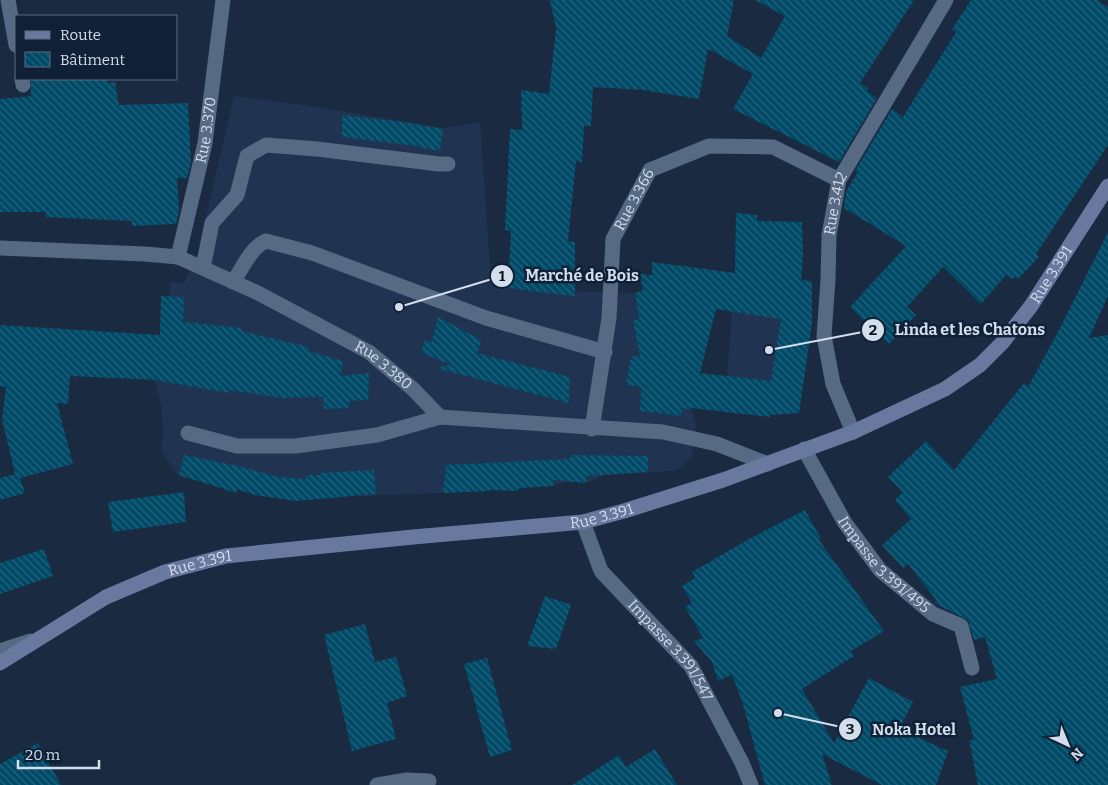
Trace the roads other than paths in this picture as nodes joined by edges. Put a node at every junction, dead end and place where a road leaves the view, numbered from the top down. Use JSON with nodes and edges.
{"nodes":[{"id":1,"x":8,"y":0,"type":"edge"},
{"id":2,"x":223,"y":0,"type":"edge"},
{"id":3,"x":946,"y":0,"type":"edge"},
{"id":4,"x":15,"y":39,"type":"edge"},
{"id":5,"x":448,"y":164,"type":"dead end"},
{"id":6,"x":839,"y":180,"type":"junction"},
{"id":7,"x":1108,"y":186,"type":"edge"},
{"id":8,"x":0,"y":248,"type":"edge"},
{"id":9,"x":178,"y":257,"type":"junction"},
{"id":10,"x":203,"y":268,"type":"junction"},
{"id":11,"x":234,"y":282,"type":"junction"},
{"id":12,"x":605,"y":352,"type":"junction"},
{"id":13,"x":440,"y":417,"type":"junction"},
{"id":14,"x":592,"y":429,"type":"junction"},
{"id":15,"x":853,"y":432,"type":"junction"},
{"id":16,"x":188,"y":433,"type":"dead end"},
{"id":17,"x":804,"y":449,"type":"junction"},
{"id":18,"x":768,"y":464,"type":"junction"},
{"id":19,"x":582,"y":522,"type":"junction"},
{"id":20,"x":41,"y":637,"type":"junction"},
{"id":21,"x":0,"y":651,"type":"edge"},
{"id":22,"x":0,"y":663,"type":"edge"},
{"id":23,"x":972,"y":668,"type":"dead end"},
{"id":24,"x":429,"y":781,"type":"dead end"},
{"id":25,"x":377,"y":785,"type":"edge"},
{"id":26,"x":750,"y":785,"type":"edge"}],
"edges":[{"from":1,"to":4,"type":"street"},
{"from":2,"to":9,"type":"street","name":"Rue 3.370"},
{"from":3,"to":6,"type":"street","name":"Rue 3.412"},
{"from":5,"to":10,"type":"street"},
{"from":6,"to":12,"type":"street","name":"Rue 3.366"},
{"from":6,"to":15,"type":"street","name":"Rue 3.412"},
{"from":7,"to":15,"type":"main road","name":"Rue 3.391"},
{"from":8,"to":9,"type":"street","name":"Rue 3.380"},
{"from":9,"to":10,"type":"street","name":"Rue 3.380"},
{"from":10,"to":11,"type":"street","name":"Rue 3.380"},
{"from":11,"to":12,"type":"street"},
{"from":11,"to":13,"type":"street","name":"Rue 3.380"},
{"from":12,"to":14,"type":"street","name":"Rue 3.366"},
{"from":13,"to":14,"type":"street"},
{"from":13,"to":16,"type":"street"},
{"from":14,"to":18,"type":"street"},
{"from":15,"to":17,"type":"main road","name":"Rue 3.391"},
{"from":17,"to":18,"type":"main road","name":"Rue 3.391"},
{"from":17,"to":23,"type":"street","name":"Impasse 3.391/495"},
{"from":18,"to":19,"type":"main road","name":"Rue 3.391"},
{"from":19,"to":20,"type":"main road","name":"Rue 3.391"},
{"from":19,"to":26,"type":"street","name":"Impasse 3.391/547"},
{"from":20,"to":21,"type":"street"},
{"from":20,"to":22,"type":"main road","name":"Rue 3.391"},
{"from":24,"to":25,"type":"street"}]}
